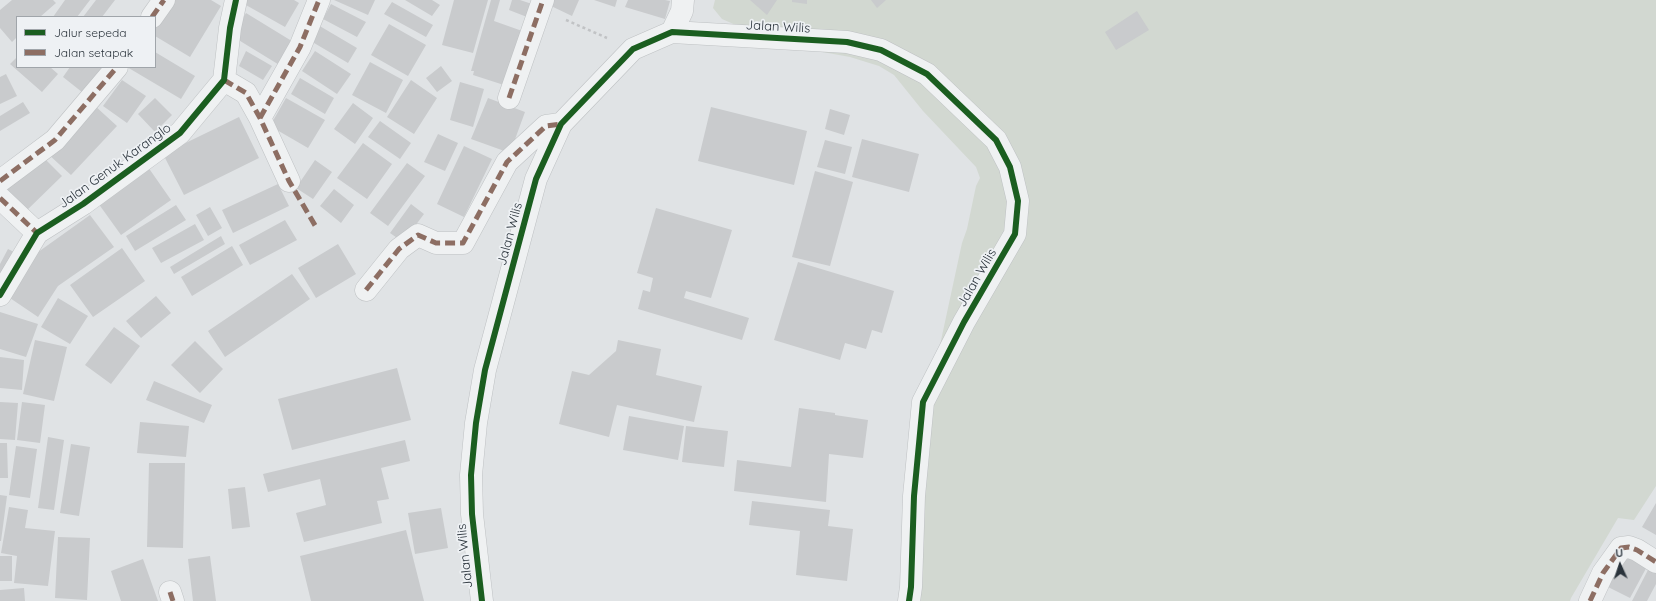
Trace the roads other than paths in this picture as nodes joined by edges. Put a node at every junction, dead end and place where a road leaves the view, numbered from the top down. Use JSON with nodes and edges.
{"nodes":[{"id":1,"x":164,"y":0,"type":"edge"},
{"id":2,"x":236,"y":0,"type":"edge"},
{"id":3,"x":319,"y":0,"type":"edge"},
{"id":4,"x":683,"y":0,"type":"edge"},
{"id":5,"x":541,"y":4,"type":"edge"},
{"id":6,"x":153,"y":16,"type":"edge"},
{"id":7,"x":672,"y":32,"type":"junction"},
{"id":8,"x":116,"y":68,"type":"edge"},
{"id":9,"x":224,"y":80,"type":"junction"},
{"id":10,"x":509,"y":98,"type":"dead end"},
{"id":11,"x":260,"y":118,"type":"junction"},
{"id":12,"x":561,"y":124,"type":"junction"},
{"id":13,"x":0,"y":181,"type":"edge"},
{"id":14,"x":289,"y":181,"type":"dead end"},
{"id":15,"x":0,"y":198,"type":"edge"},
{"id":16,"x":37,"y":233,"type":"junction"},
{"id":17,"x":366,"y":290,"type":"dead end"},
{"id":18,"x":0,"y":295,"type":"edge"},
{"id":19,"x":1656,"y":562,"type":"edge"},
{"id":20,"x":482,"y":601,"type":"edge"},
{"id":21,"x":909,"y":601,"type":"edge"},
{"id":22,"x":1590,"y":601,"type":"edge"}],
"edges":[{"from":1,"to":6,"type":"street"},
{"from":2,"to":9,"type":"street"},
{"from":3,"to":11,"type":"street"},
{"from":4,"to":7,"type":"street"},
{"from":5,"to":10,"type":"street"},
{"from":7,"to":12,"type":"street","name":"Jalan Wilis"},
{"from":7,"to":21,"type":"street","name":"Jalan Wilis"},
{"from":8,"to":13,"type":"street"},
{"from":9,"to":11,"type":"street"},
{"from":9,"to":16,"type":"street","name":"Jalan Genuk Karanglo"},
{"from":11,"to":14,"type":"street"},
{"from":12,"to":17,"type":"street"},
{"from":12,"to":20,"type":"street","name":"Jalan Wilis"},
{"from":15,"to":16,"type":"street"},
{"from":16,"to":18,"type":"street"},
{"from":19,"to":22,"type":"street"}]}
